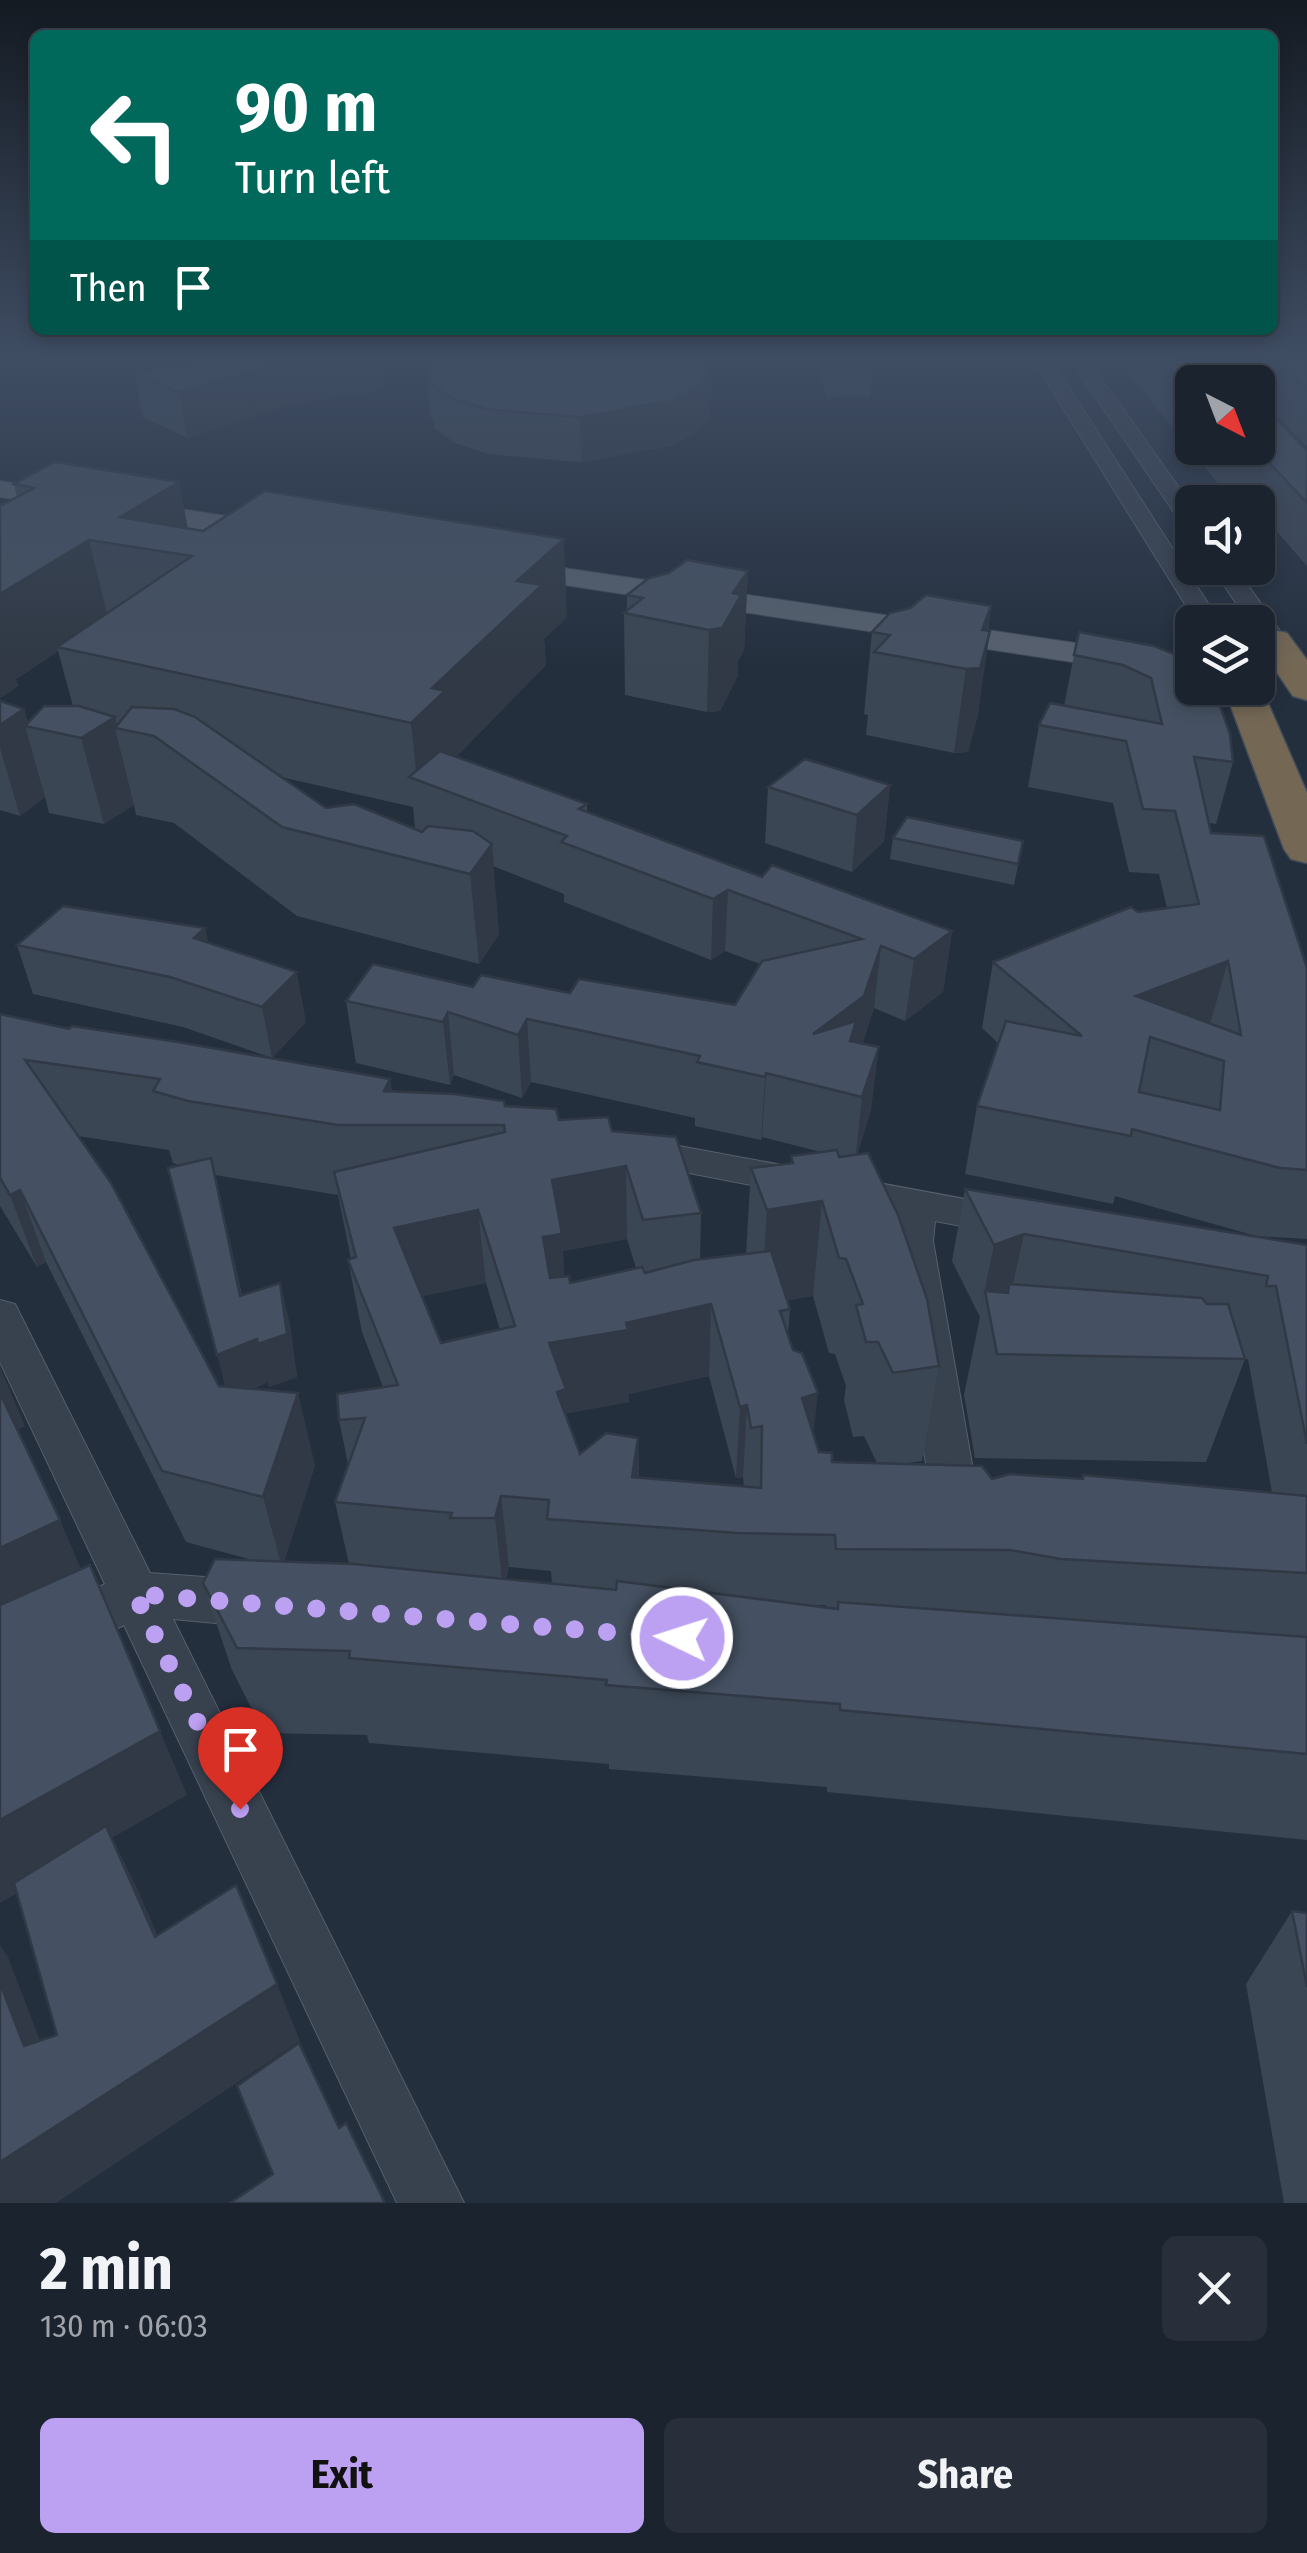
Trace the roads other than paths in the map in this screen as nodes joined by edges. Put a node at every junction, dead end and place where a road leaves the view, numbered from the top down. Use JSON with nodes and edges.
{"nodes":[{"id":1,"x":1104,"y":458,"type":"edge"},
{"id":2,"x":1147,"y":458,"type":"edge"},
{"id":3,"x":0,"y":464,"type":"edge"},
{"id":4,"x":0,"y":490,"type":"edge"},
{"id":5,"x":1175,"y":498,"type":"edge"},
{"id":6,"x":296,"y":509,"type":"edge"},
{"id":7,"x":314,"y":538,"type":"edge"},
{"id":8,"x":1236,"y":585,"type":"edge"},
{"id":9,"x":1197,"y":605,"type":"edge"},
{"id":10,"x":1175,"y":641,"type":"edge"},
{"id":11,"x":1286,"y":657,"type":"edge"},
{"id":12,"x":1175,"y":667,"type":"edge"},
{"id":13,"x":1251,"y":705,"type":"edge"},
{"id":14,"x":1307,"y":849,"type":"edge"},
{"id":15,"x":605,"y":1146,"type":"edge"},
{"id":16,"x":917,"y":1203,"type":"junction"},
{"id":17,"x":1053,"y":1229,"type":"edge"},
{"id":18,"x":0,"y":1316,"type":"edge"},
{"id":19,"x":950,"y":1470,"type":"edge"},
{"id":20,"x":135,"y":1594,"type":"junction"},
{"id":21,"x":314,"y":1608,"type":"edge"},
{"id":22,"x":0,"y":1663,"type":"edge"},
{"id":23,"x":431,"y":2203,"type":"edge"}],
"edges":[{"from":1,"to":9,"type":"street"},
{"from":2,"to":5,"type":"street"},
{"from":3,"to":6,"type":"main road"},
{"from":4,"to":7,"type":"main road"},
{"from":8,"to":11,"type":"street"},
{"from":10,"to":12,"type":"main road"},
{"from":13,"to":14,"type":"highway"},
{"from":15,"to":16,"type":"street"},
{"from":16,"to":17,"type":"street"},
{"from":16,"to":19,"type":"street"},
{"from":18,"to":20,"type":"street"},
{"from":20,"to":21,"type":"street"},
{"from":20,"to":22,"type":"street"},
{"from":20,"to":23,"type":"street"}]}
